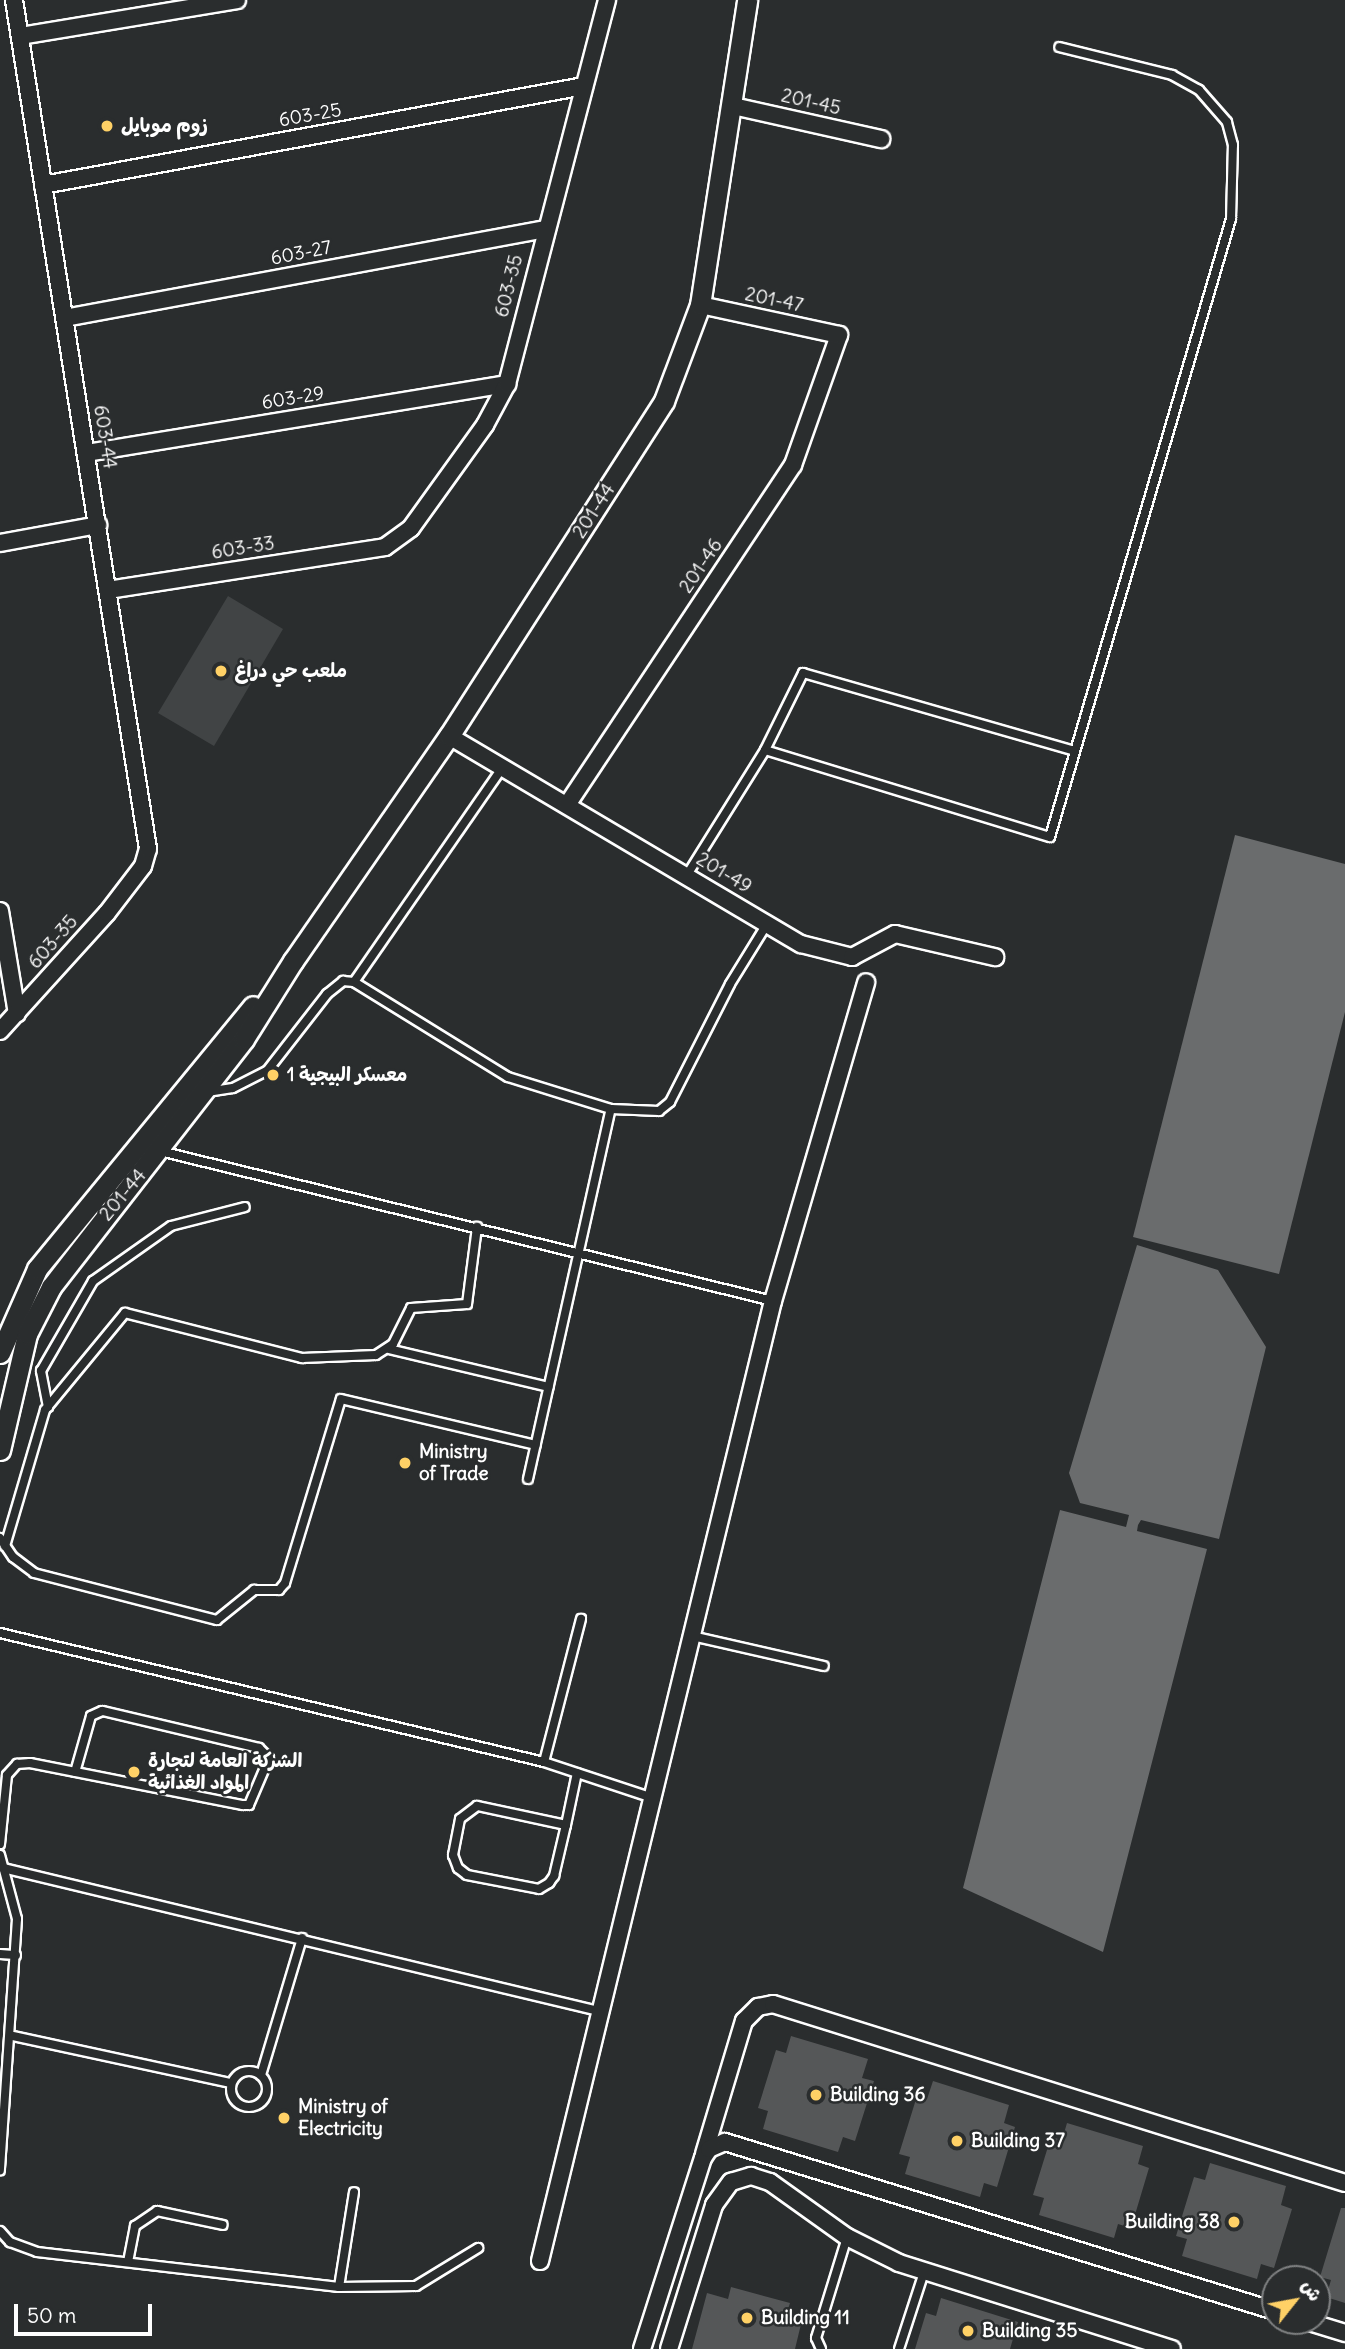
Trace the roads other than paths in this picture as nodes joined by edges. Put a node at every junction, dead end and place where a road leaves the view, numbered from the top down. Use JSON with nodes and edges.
{"nodes":[{"id":1,"x":14,"y":0,"type":"edge"},
{"id":2,"x":237,"y":0,"type":"edge"},
{"id":3,"x":607,"y":0,"type":"edge"},
{"id":4,"x":747,"y":0,"type":"edge"},
{"id":5,"x":20,"y":36,"type":"junction"},
{"id":6,"x":1059,"y":47,"type":"dead end"},
{"id":7,"x":583,"y":86,"type":"junction"},
{"id":8,"x":733,"y":106,"type":"junction"},
{"id":9,"x":881,"y":139,"type":"dead end"},
{"id":10,"x":43,"y":185,"type":"junction"},
{"id":11,"x":544,"y":229,"type":"junction"},
{"id":12,"x":700,"y":306,"type":"junction"},
{"id":13,"x":65,"y":318,"type":"junction"},
{"id":14,"x":839,"y":335,"type":"joint"},
{"id":15,"x":507,"y":384,"type":"junction"},
{"id":16,"x":86,"y":453,"type":"junction"},
{"id":17,"x":98,"y":525,"type":"junction"},
{"id":18,"x":0,"y":543,"type":"edge"},
{"id":19,"x":385,"y":547,"type":"joint"},
{"id":20,"x":108,"y":590,"type":"junction"},
{"id":21,"x":449,"y":736,"type":"junction"},
{"id":22,"x":765,"y":750,"type":"junction"},
{"id":23,"x":1075,"y":751,"type":"junction"},
{"id":24,"x":503,"y":767,"type":"junction"},
{"id":25,"x":567,"y":805,"type":"junction"},
{"id":26,"x":687,"y":876,"type":"junction"},
{"id":27,"x":135,"y":878,"type":"joint"},
{"id":28,"x":0,"y":911,"type":"edge"},
{"id":29,"x":767,"y":924,"type":"junction"},
{"id":30,"x":995,"y":957,"type":"dead end"},
{"id":31,"x":293,"y":961,"type":"junction"},
{"id":32,"x":354,"y":982,"type":"junction"},
{"id":33,"x":866,"y":982,"type":"dead end"},
{"id":34,"x":17,"y":1014,"type":"junction"},
{"id":35,"x":0,"y":1031,"type":"edge"},
{"id":36,"x":204,"y":1093,"type":"junction"},
{"id":37,"x":611,"y":1108,"type":"junction"},
{"id":38,"x":160,"y":1152,"type":"junction"},
{"id":39,"x":245,"y":1207,"type":"dead end"},
{"id":40,"x":477,"y":1227,"type":"junction"},
{"id":41,"x":578,"y":1257,"type":"junction"},
{"id":42,"x":773,"y":1301,"type":"junction"},
{"id":43,"x":12,"y":1330,"type":"edge"},
{"id":44,"x":389,"y":1349,"type":"junction"},
{"id":45,"x":1,"y":1350,"type":"edge"},
{"id":46,"x":21,"y":1354,"type":"junction"},
{"id":47,"x":549,"y":1387,"type":"junction"},
{"id":48,"x":47,"y":1407,"type":"junction"},
{"id":49,"x":536,"y":1445,"type":"junction"},
{"id":50,"x":0,"y":1450,"type":"edge"},
{"id":51,"x":528,"y":1479,"type":"dead end"},
{"id":52,"x":3,"y":1542,"type":"edge"},
{"id":53,"x":582,"y":1619,"type":"dead end"},
{"id":54,"x":0,"y":1633,"type":"edge"},
{"id":55,"x":692,"y":1636,"type":"junction"},
{"id":56,"x":824,"y":1666,"type":"dead end"},
{"id":57,"x":544,"y":1762,"type":"junction"},
{"id":58,"x":75,"y":1772,"type":"junction"},
{"id":59,"x":577,"y":1773,"type":"junction"},
{"id":60,"x":653,"y":1798,"type":"junction"},
{"id":61,"x":566,"y":1825,"type":"junction"},
{"id":62,"x":0,"y":1844,"type":"edge"},
{"id":63,"x":0,"y":1855,"type":"edge"},
{"id":64,"x":3,"y":1868,"type":"junction"},
{"id":65,"x":302,"y":1938,"type":"junction"},
{"id":66,"x":0,"y":1954,"type":"edge"},
{"id":67,"x":16,"y":1955,"type":"junction"},
{"id":68,"x":598,"y":2011,"type":"junction"},
{"id":69,"x":13,"y":2036,"type":"junction"},
{"id":70,"x":261,"y":2075,"type":"junction"},
{"id":71,"x":231,"y":2083,"type":"junction"},
{"id":72,"x":701,"y":2161,"type":"junction"},
{"id":73,"x":0,"y":2170,"type":"edge"},
{"id":74,"x":1345,"y":2183,"type":"edge"},
{"id":75,"x":354,"y":2192,"type":"dead end"},
{"id":76,"x":223,"y":2225,"type":"dead end"},
{"id":77,"x":0,"y":2231,"type":"edge"},
{"id":78,"x":848,"y":2237,"type":"junction"},
{"id":79,"x":478,"y":2248,"type":"dead end"},
{"id":80,"x":540,"y":2260,"type":"dead end"},
{"id":81,"x":128,"y":2262,"type":"junction"},
{"id":82,"x":924,"y":2272,"type":"junction"},
{"id":83,"x":339,"y":2287,"type":"junction"},
{"id":84,"x":1261,"y":2307,"type":"edge"},
{"id":85,"x":642,"y":2349,"type":"edge"},
{"id":86,"x":669,"y":2349,"type":"edge"},
{"id":87,"x":821,"y":2349,"type":"edge"},
{"id":88,"x":899,"y":2349,"type":"edge"},
{"id":89,"x":1172,"y":2349,"type":"edge"}],
"edges":[{"from":1,"to":5,"type":"street","name":"603-44"},
{"from":2,"to":5,"type":"street"},
{"from":3,"to":7,"type":"street","name":"603-35"},
{"from":4,"to":8,"type":"street","name":"201-44"},
{"from":5,"to":10,"type":"street","name":"603-44"},
{"from":6,"to":23,"type":"lane"},
{"from":7,"to":10,"type":"street","name":"603-25"},
{"from":7,"to":11,"type":"street","name":"603-35"},
{"from":8,"to":9,"type":"street","name":"201-45"},
{"from":8,"to":12,"type":"street","name":"201-44"},
{"from":10,"to":13,"type":"street","name":"603-44"},
{"from":11,"to":13,"type":"street","name":"603-27"},
{"from":11,"to":15,"type":"street","name":"603-35"},
{"from":12,"to":14,"type":"street","name":"201-47"},
{"from":12,"to":21,"type":"street","name":"201-44"},
{"from":13,"to":16,"type":"street","name":"603-44"},
{"from":14,"to":25,"type":"street","name":"201-46"},
{"from":15,"to":16,"type":"street","name":"603-29"},
{"from":15,"to":19,"type":"street","name":"603-35"},
{"from":16,"to":17,"type":"street","name":"603-44"},
{"from":17,"to":18,"type":"street"},
{"from":17,"to":20,"type":"street","name":"603-44"},
{"from":19,"to":20,"type":"street","name":"603-33"},
{"from":20,"to":27,"type":"street","name":"603-44"},
{"from":21,"to":24,"type":"street","name":"201-49"},
{"from":21,"to":31,"type":"street","name":"201-44"},
{"from":22,"to":23,"type":"lane"},
{"from":22,"to":23,"type":"lane"},
{"from":22,"to":26,"type":"lane"},
{"from":24,"to":25,"type":"street","name":"201-49"},
{"from":24,"to":32,"type":"lane"},
{"from":25,"to":26,"type":"street","name":"201-49"},
{"from":26,"to":29,"type":"street","name":"201-49"},
{"from":27,"to":34,"type":"street","name":"603-35"},
{"from":28,"to":34,"type":"street"},
{"from":29,"to":30,"type":"street","name":"201-49"},
{"from":29,"to":37,"type":"lane"},
{"from":31,"to":36,"type":"street","name":"201-44"},
{"from":31,"to":43,"type":"street","name":"201-44"},
{"from":32,"to":36,"type":"lane"},
{"from":32,"to":37,"type":"lane"},
{"from":33,"to":42,"type":"street"},
{"from":34,"to":35,"type":"street","name":"603-35"},
{"from":36,"to":38,"type":"street","name":"201-44"},
{"from":37,"to":41,"type":"lane"},
{"from":38,"to":40,"type":"lane"},
{"from":38,"to":43,"type":"street","name":"201-44"},
{"from":39,"to":48,"type":"lane"},
{"from":40,"to":41,"type":"lane"},
{"from":40,"to":44,"type":"lane"},
{"from":41,"to":42,"type":"lane"},
{"from":41,"to":47,"type":"lane"},
{"from":42,"to":55,"type":"street"},
{"from":43,"to":45,"type":"street","name":"201-44"},
{"from":43,"to":46,"type":"street","name":"201-44"},
{"from":44,"to":47,"type":"lane"},
{"from":44,"to":48,"type":"lane"},
{"from":45,"to":46,"type":"street"},
{"from":46,"to":50,"type":"street","name":"201-44"},
{"from":47,"to":49,"type":"lane"},
{"from":48,"to":52,"type":"lane"},
{"from":49,"to":51,"type":"lane"},
{"from":49,"to":52,"type":"lane"},
{"from":53,"to":57,"type":"lane"},
{"from":54,"to":57,"type":"lane"},
{"from":55,"to":56,"type":"lane"},
{"from":55,"to":60,"type":"street"},
{"from":57,"to":59,"type":"lane"},
{"from":58,"to":58,"type":"lane"},
{"from":58,"to":62,"type":"lane"},
{"from":59,"to":60,"type":"lane"},
{"from":59,"to":61,"type":"lane"},
{"from":60,"to":68,"type":"street"},
{"from":61,"to":61,"type":"lane"},
{"from":63,"to":64,"type":"lane"},
{"from":64,"to":65,"type":"lane"},
{"from":64,"to":67,"type":"lane"},
{"from":65,"to":68,"type":"lane"},
{"from":65,"to":70,"type":"lane"},
{"from":66,"to":67,"type":"lane"},
{"from":67,"to":69,"type":"lane"},
{"from":68,"to":80,"type":"street"},
{"from":69,"to":71,"type":"lane"},
{"from":69,"to":73,"type":"lane"},
{"from":70,"to":71,"type":"lane"},
{"from":70,"to":71,"type":"lane"},
{"from":72,"to":74,"type":"street"},
{"from":72,"to":84,"type":"street"},
{"from":72,"to":85,"type":"street"},
{"from":75,"to":83,"type":"lane"},
{"from":76,"to":81,"type":"lane"},
{"from":77,"to":81,"type":"lane"},
{"from":78,"to":82,"type":"street"},
{"from":78,"to":86,"type":"street"},
{"from":78,"to":87,"type":"lane"},
{"from":79,"to":83,"type":"lane"},
{"from":81,"to":83,"type":"lane"},
{"from":82,"to":88,"type":"lane"},
{"from":82,"to":89,"type":"street"}]}
